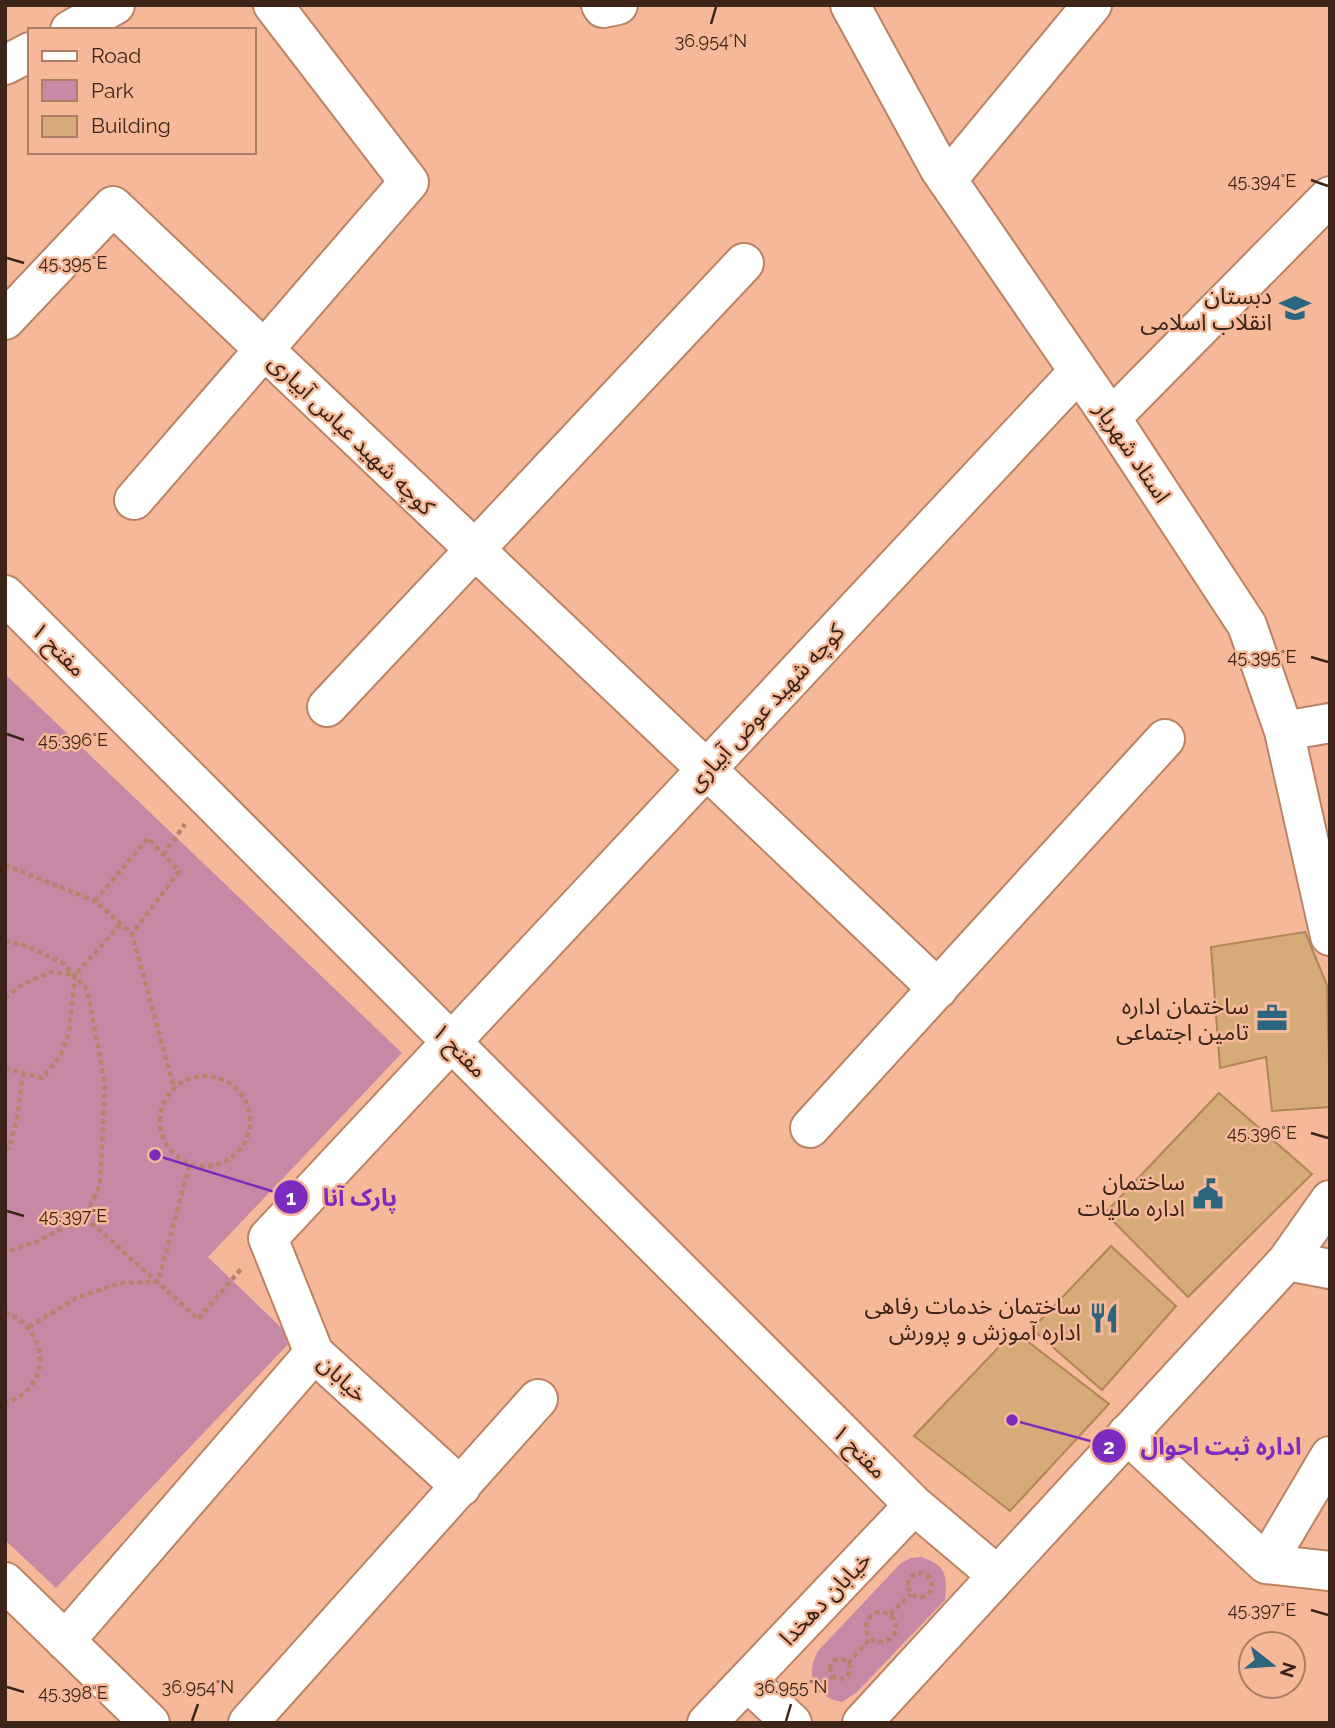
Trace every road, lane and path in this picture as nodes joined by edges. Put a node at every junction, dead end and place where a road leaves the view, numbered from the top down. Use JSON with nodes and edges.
{"nodes":[{"id":1,"x":115,"y":5,"type":"edge"},
{"id":2,"x":273,"y":5,"type":"edge"},
{"id":3,"x":601,"y":5,"type":"edge"},
{"id":4,"x":618,"y":5,"type":"edge"},
{"id":5,"x":850,"y":5,"type":"edge"},
{"id":6,"x":1092,"y":5,"type":"edge"},
{"id":7,"x":74,"y":28,"type":"edge"},
{"id":8,"x":28,"y":53,"type":"edge"},
{"id":9,"x":5,"y":65,"type":"edge"},
{"id":10,"x":947,"y":180,"type":"junction"},
{"id":11,"x":1330,"y":196,"type":"edge"},
{"id":12,"x":744,"y":263,"type":"dead end"},
{"id":13,"x":5,"y":320,"type":"edge"},
{"id":14,"x":264,"y":349,"type":"junction"},
{"id":15,"x":1078,"y":372,"type":"junction"},
{"id":16,"x":1111,"y":418,"type":"junction"},
{"id":17,"x":134,"y":500,"type":"dead end"},
{"id":18,"x":474,"y":550,"type":"junction"},
{"id":19,"x":5,"y":596,"type":"edge"},
{"id":20,"x":327,"y":707,"type":"dead end"},
{"id":21,"x":1330,"y":723,"type":"edge"},
{"id":22,"x":1284,"y":730,"type":"junction"},
{"id":23,"x":1165,"y":739,"type":"dead end"},
{"id":24,"x":705,"y":770,"type":"junction"},
{"id":25,"x":5,"y":865,"type":"edge"},
{"id":26,"x":95,"y":901,"type":"junction"},
{"id":27,"x":121,"y":924,"type":"junction"},
{"id":28,"x":132,"y":934,"type":"junction"},
{"id":29,"x":1330,"y":936,"type":"edge"},
{"id":30,"x":5,"y":941,"type":"edge"},
{"id":31,"x":75,"y":975,"type":"junction"},
{"id":32,"x":938,"y":989,"type":"junction"},
{"id":33,"x":5,"y":998,"type":"edge"},
{"id":34,"x":451,"y":1042,"type":"junction"},
{"id":35,"x":5,"y":1068,"type":"edge"},
{"id":36,"x":23,"y":1074,"type":"junction"},
{"id":37,"x":174,"y":1088,"type":"junction"},
{"id":38,"x":810,"y":1128,"type":"dead end"},
{"id":39,"x":5,"y":1150,"type":"edge"},
{"id":40,"x":190,"y":1163,"type":"junction"},
{"id":41,"x":1330,"y":1200,"type":"edge"},
{"id":42,"x":85,"y":1217,"type":"junction"},
{"id":43,"x":268,"y":1238,"type":"junction"},
{"id":44,"x":5,"y":1252,"type":"edge"},
{"id":45,"x":1287,"y":1261,"type":"junction"},
{"id":46,"x":1330,"y":1269,"type":"edge"},
{"id":47,"x":158,"y":1282,"type":"junction"},
{"id":48,"x":5,"y":1312,"type":"edge"},
{"id":49,"x":29,"y":1327,"type":"junction"},
{"id":50,"x":314,"y":1353,"type":"junction"},
{"id":51,"x":538,"y":1399,"type":"dead end"},
{"id":52,"x":5,"y":1404,"type":"edge"},
{"id":53,"x":1127,"y":1434,"type":"junction"},
{"id":54,"x":1330,"y":1456,"type":"edge"},
{"id":55,"x":461,"y":1487,"type":"junction"},
{"id":56,"x":914,"y":1505,"type":"junction"},
{"id":57,"x":1266,"y":1564,"type":"junction"},
{"id":58,"x":1330,"y":1571,"type":"edge"},
{"id":59,"x":998,"y":1575,"type":"junction"},
{"id":60,"x":5,"y":1583,"type":"edge"},
{"id":61,"x":911,"y":1594,"type":"junction"},
{"id":62,"x":890,"y":1614,"type":"junction"},
{"id":63,"x":871,"y":1638,"type":"junction"},
{"id":64,"x":65,"y":1641,"type":"junction"},
{"id":65,"x":825,"y":1658,"type":"dead end"},
{"id":66,"x":848,"y":1663,"type":"junction"},
{"id":67,"x":831,"y":1664,"type":"junction"},
{"id":68,"x":833,"y":1676,"type":"junction"},
{"id":69,"x":813,"y":1680,"type":"dead end"},
{"id":70,"x":747,"y":1681,"type":"junction"},
{"id":71,"x":818,"y":1691,"type":"junction"},
{"id":72,"x":824,"y":1696,"type":"dead end"},
{"id":73,"x":150,"y":1723,"type":"edge"},
{"id":74,"x":248,"y":1723,"type":"edge"},
{"id":75,"x":707,"y":1723,"type":"edge"},
{"id":76,"x":792,"y":1723,"type":"edge"},
{"id":77,"x":862,"y":1723,"type":"edge"}],
"edges":[{"from":1,"to":7,"type":"street"},
{"from":2,"to":14,"type":"street"},
{"from":3,"to":4,"type":"street"},
{"from":5,"to":10,"type":"street","name":"استاد شهریار"},
{"from":6,"to":10,"type":"street"},
{"from":8,"to":9,"type":"street"},
{"from":10,"to":15,"type":"street","name":"استاد شهریار"},
{"from":11,"to":16,"type":"street"},
{"from":12,"to":18,"type":"street"},
{"from":13,"to":14,"type":"street","name":"کوچه شهید عباس آبیاری"},
{"from":14,"to":17,"type":"street"},
{"from":14,"to":18,"type":"street","name":"کوچه شهید عباس آبیاری"},
{"from":15,"to":16,"type":"street","name":"استاد شهریار"},
{"from":15,"to":24,"type":"street","name":"کوچه شهید عوض آبیاری"},
{"from":16,"to":22,"type":"street","name":"استاد شهریار"},
{"from":18,"to":20,"type":"street"},
{"from":18,"to":24,"type":"street","name":"کوچه شهید عباس آبیاری"},
{"from":19,"to":34,"type":"street","name":"مفتح ۱"},
{"from":21,"to":22,"type":"street"},
{"from":22,"to":29,"type":"street","name":"استاد شهریار"},
{"from":23,"to":32,"type":"street"},
{"from":24,"to":32,"type":"street","name":"کوچه شهید عباس آبیاری"},
{"from":24,"to":34,"type":"street","name":"کوچه شهید عوض آبیاری"},
{"from":25,"to":26,"type":"path"},
{"from":26,"to":27,"type":"path"},
{"from":26,"to":28,"type":"path"},
{"from":27,"to":28,"type":"path"},
{"from":27,"to":31,"type":"path"},
{"from":28,"to":37,"type":"path"},
{"from":30,"to":31,"type":"path"},
{"from":31,"to":33,"type":"path"},
{"from":31,"to":36,"type":"path"},
{"from":31,"to":42,"type":"path"},
{"from":32,"to":38,"type":"street"},
{"from":34,"to":43,"type":"street","name":"کوچه شهید عوض آبیاری"},
{"from":34,"to":56,"type":"street","name":"مفتح ۱"},
{"from":35,"to":36,"type":"path"},
{"from":36,"to":39,"type":"path"},
{"from":37,"to":40,"type":"path"},
{"from":37,"to":40,"type":"path"},
{"from":40,"to":47,"type":"path"},
{"from":41,"to":45,"type":"street"},
{"from":42,"to":44,"type":"path"},
{"from":42,"to":47,"type":"path"},
{"from":43,"to":47,"type":"path"},
{"from":43,"to":50,"type":"street","name":"خیابان"},
{"from":45,"to":46,"type":"street"},
{"from":45,"to":53,"type":"street"},
{"from":47,"to":49,"type":"path"},
{"from":48,"to":49,"type":"path"},
{"from":49,"to":52,"type":"path"},
{"from":50,"to":55,"type":"street","name":"خیابان"},
{"from":50,"to":64,"type":"street"},
{"from":51,"to":55,"type":"street"},
{"from":53,"to":57,"type":"street"},
{"from":53,"to":59,"type":"street"},
{"from":54,"to":57,"type":"street"},
{"from":55,"to":74,"type":"street"},
{"from":56,"to":59,"type":"street","name":"مفتح ۱"},
{"from":56,"to":70,"type":"street","name":"خیابان دهخدا"},
{"from":57,"to":58,"type":"street"},
{"from":59,"to":77,"type":"street"},
{"from":60,"to":64,"type":"street"},
{"from":61,"to":61,"type":"path"},
{"from":61,"to":62,"type":"path"},
{"from":62,"to":63,"type":"path"},
{"from":62,"to":63,"type":"path"},
{"from":63,"to":66,"type":"path"},
{"from":64,"to":73,"type":"street"},
{"from":65,"to":67,"type":"path"},
{"from":66,"to":67,"type":"path"},
{"from":66,"to":68,"type":"path"},
{"from":67,"to":68,"type":"path"},
{"from":68,"to":71,"type":"path"},
{"from":69,"to":71,"type":"path"},
{"from":70,"to":75,"type":"street","name":"خیابان دهخدا"},
{"from":70,"to":76,"type":"street"},
{"from":71,"to":72,"type":"path"}]}
